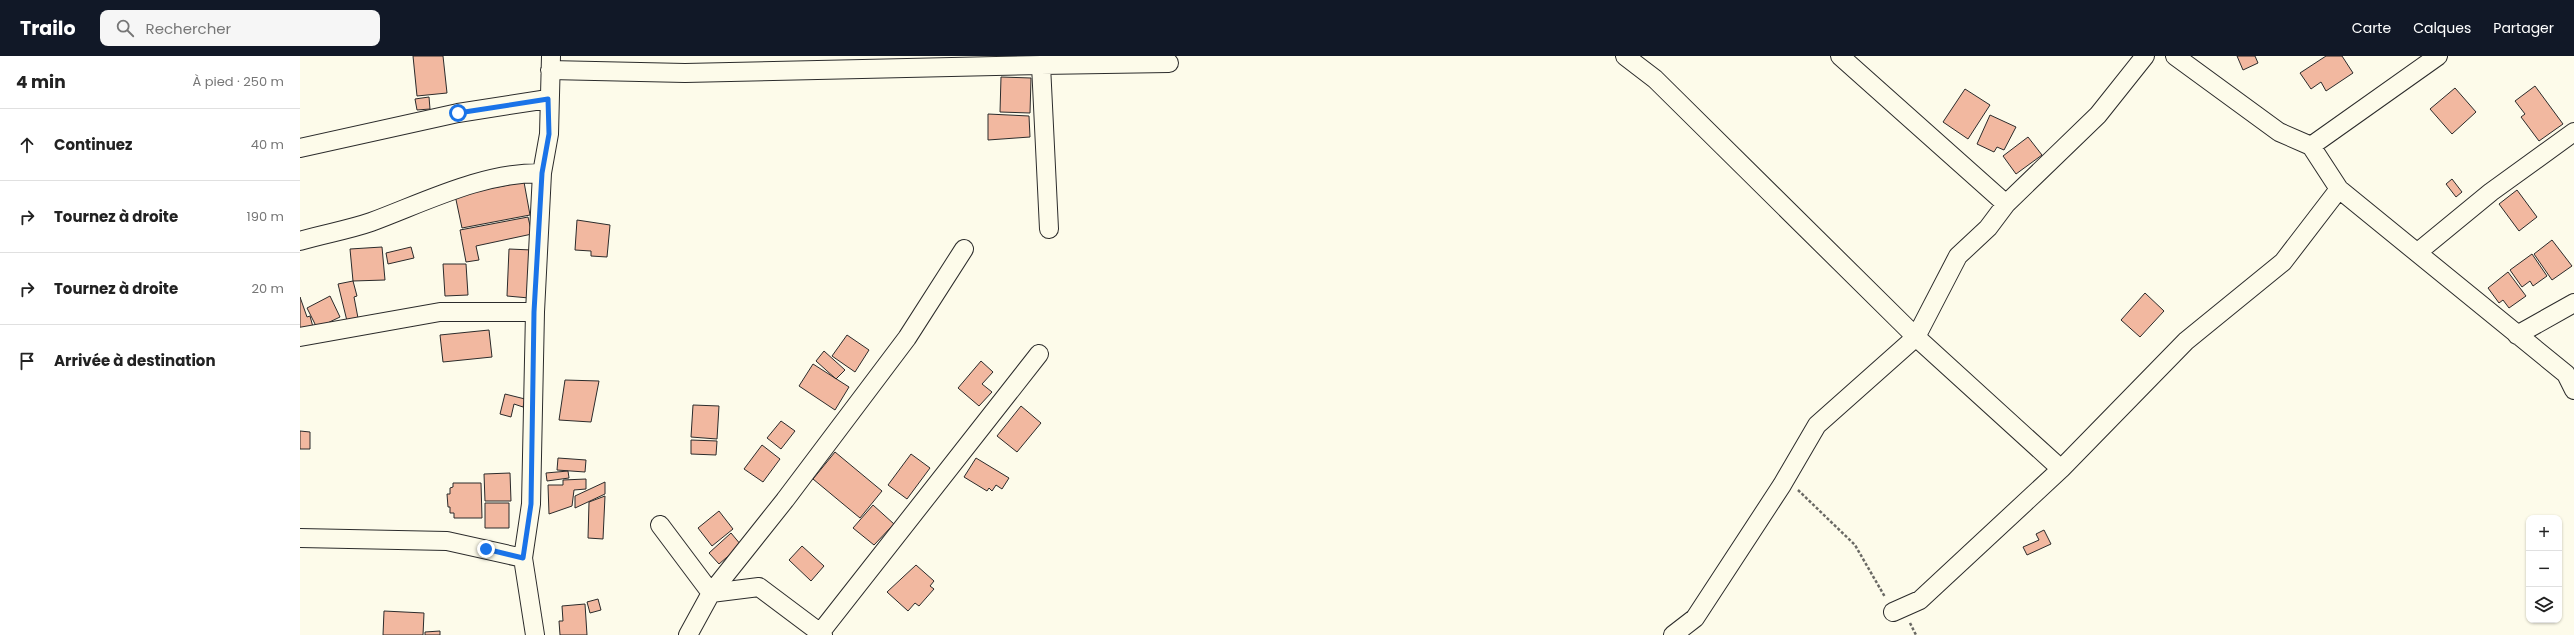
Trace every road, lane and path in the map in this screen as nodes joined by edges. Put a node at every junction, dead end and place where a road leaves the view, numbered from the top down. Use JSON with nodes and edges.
{"nodes":[{"id":1,"x":1625,"y":56,"type":"edge"},
{"id":2,"x":1840,"y":56,"type":"edge"},
{"id":3,"x":2144,"y":56,"type":"edge"},
{"id":4,"x":2175,"y":56,"type":"edge"},
{"id":5,"x":2438,"y":56,"type":"edge"},
{"id":6,"x":550,"y":63,"type":"edge"},
{"id":7,"x":1169,"y":63,"type":"dead end"},
{"id":8,"x":1040,"y":65,"type":"junction"},
{"id":9,"x":548,"y":99,"type":"junction"},
{"id":10,"x":2574,"y":132,"type":"edge"},
{"id":11,"x":2311,"y":146,"type":"junction"},
{"id":12,"x":300,"y":148,"type":"edge"},
{"id":13,"x":542,"y":173,"type":"junction"},
{"id":14,"x":2339,"y":189,"type":"junction"},
{"id":15,"x":2006,"y":204,"type":"junction"},
{"id":16,"x":1049,"y":229,"type":"dead end"},
{"id":17,"x":300,"y":241,"type":"edge"},
{"id":18,"x":964,"y":249,"type":"dead end"},
{"id":19,"x":2418,"y":252,"type":"junction"},
{"id":20,"x":2574,"y":303,"type":"edge"},
{"id":21,"x":534,"y":312,"type":"junction"},
{"id":22,"x":2517,"y":335,"type":"junction"},
{"id":23,"x":300,"y":337,"type":"edge"},
{"id":24,"x":1916,"y":337,"type":"junction"},
{"id":25,"x":1039,"y":354,"type":"dead end"},
{"id":26,"x":2574,"y":390,"type":"edge"},
{"id":27,"x":2061,"y":469,"type":"junction"},
{"id":28,"x":1782,"y":485,"type":"junction"},
{"id":29,"x":660,"y":525,"type":"dead end"},
{"id":30,"x":300,"y":538,"type":"edge"},
{"id":31,"x":523,"y":558,"type":"junction"},
{"id":32,"x":711,"y":593,"type":"junction"},
{"id":33,"x":1893,"y":612,"type":"junction"},
{"id":34,"x":821,"y":634,"type":"edge"},
{"id":35,"x":535,"y":635,"type":"edge"},
{"id":36,"x":688,"y":635,"type":"edge"},
{"id":37,"x":1673,"y":635,"type":"edge"},
{"id":38,"x":1916,"y":635,"type":"edge"}],
"edges":[{"from":1,"to":24,"type":"street"},
{"from":2,"to":15,"type":"street"},
{"from":3,"to":15,"type":"street"},
{"from":4,"to":11,"type":"street"},
{"from":5,"to":11,"type":"street"},
{"from":6,"to":8,"type":"street"},
{"from":6,"to":9,"type":"street"},
{"from":7,"to":8,"type":"street"},
{"from":8,"to":16,"type":"street"},
{"from":9,"to":12,"type":"street"},
{"from":9,"to":13,"type":"street"},
{"from":10,"to":19,"type":"street"},
{"from":11,"to":14,"type":"street"},
{"from":13,"to":17,"type":"street"},
{"from":13,"to":21,"type":"street"},
{"from":14,"to":19,"type":"street"},
{"from":14,"to":27,"type":"street"},
{"from":15,"to":24,"type":"street"},
{"from":18,"to":32,"type":"street"},
{"from":19,"to":22,"type":"street"},
{"from":20,"to":22,"type":"street"},
{"from":21,"to":23,"type":"street"},
{"from":21,"to":31,"type":"street"},
{"from":22,"to":26,"type":"street"},
{"from":24,"to":27,"type":"street"},
{"from":24,"to":28,"type":"street"},
{"from":25,"to":34,"type":"street"},
{"from":27,"to":33,"type":"street"},
{"from":28,"to":33,"type":"path"},
{"from":28,"to":37,"type":"street"},
{"from":29,"to":32,"type":"street"},
{"from":30,"to":31,"type":"street"},
{"from":31,"to":35,"type":"street"},
{"from":32,"to":34,"type":"street"},
{"from":32,"to":36,"type":"street"},
{"from":33,"to":38,"type":"path"}]}
